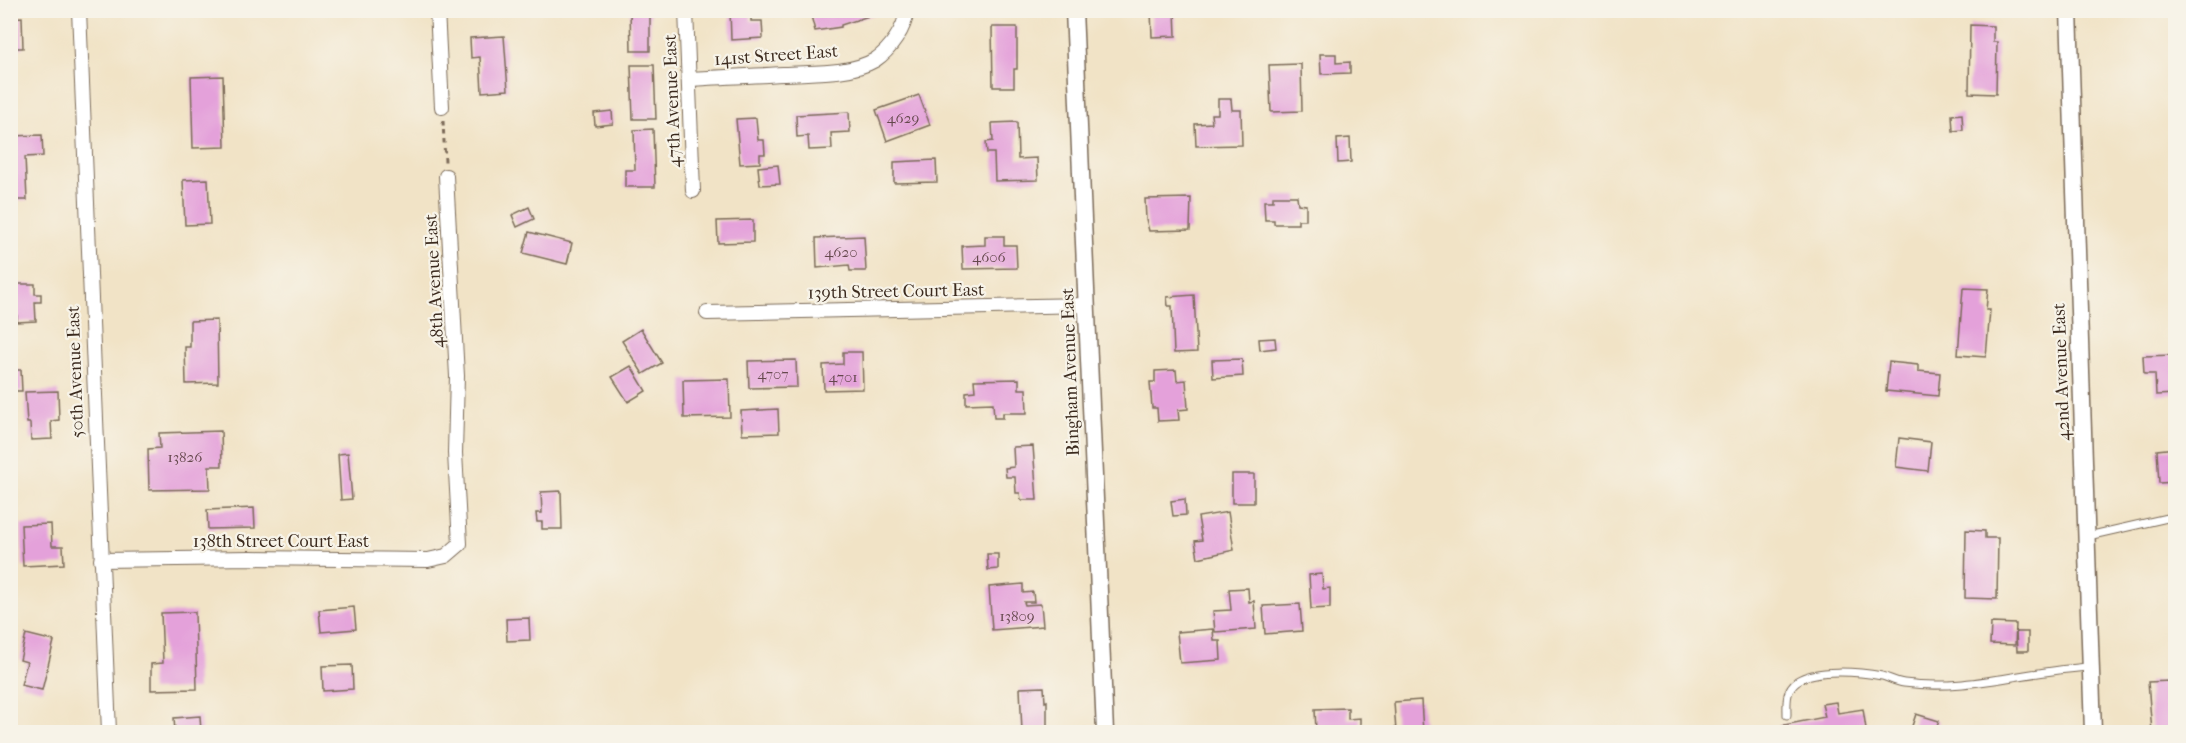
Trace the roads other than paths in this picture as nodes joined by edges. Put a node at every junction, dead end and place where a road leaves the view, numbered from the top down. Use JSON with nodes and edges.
{"nodes":[{"id":1,"x":79,"y":10,"type":"edge"},
{"id":2,"x":437,"y":10,"type":"edge"},
{"id":3,"x":687,"y":10,"type":"edge"},
{"id":4,"x":907,"y":10,"type":"edge"},
{"id":5,"x":1074,"y":10,"type":"edge"},
{"id":6,"x":1729,"y":10,"type":"edge"},
{"id":7,"x":2069,"y":10,"type":"edge"},
{"id":8,"x":1711,"y":11,"type":"edge"},
{"id":9,"x":690,"y":79,"type":"junction"},
{"id":10,"x":442,"y":107,"type":"road end"},
{"id":11,"x":446,"y":176,"type":"road end"},
{"id":12,"x":693,"y":191,"type":"dead end"},
{"id":13,"x":1086,"y":305,"type":"junction"},
{"id":14,"x":707,"y":313,"type":"dead end"},
{"id":15,"x":2175,"y":516,"type":"edge"},
{"id":16,"x":2086,"y":537,"type":"junction"},
{"id":17,"x":456,"y":547,"type":"joint"},
{"id":18,"x":101,"y":560,"type":"junction"},
{"id":19,"x":2090,"y":667,"type":"junction"},
{"id":20,"x":1787,"y":715,"type":"dead end"},
{"id":21,"x":109,"y":732,"type":"edge"},
{"id":22,"x":1105,"y":732,"type":"edge"},
{"id":23,"x":2093,"y":732,"type":"edge"}],
"edges":[{"from":1,"to":18,"type":"street","name":"50th Avenue East"},
{"from":2,"to":10,"type":"street"},
{"from":3,"to":9,"type":"street","name":"47th Avenue East"},
{"from":4,"to":9,"type":"street","name":"141st Street East"},
{"from":5,"to":13,"type":"street","name":"Bingham Avenue East"},
{"from":6,"to":8,"type":"lane"},
{"from":7,"to":16,"type":"street","name":"42nd Avenue East"},
{"from":9,"to":12,"type":"street","name":"47th Avenue East"},
{"from":11,"to":17,"type":"street","name":"48th Avenue East"},
{"from":13,"to":14,"type":"street","name":"139th Street Court East"},
{"from":13,"to":22,"type":"street","name":"Bingham Avenue East"},
{"from":15,"to":16,"type":"lane"},
{"from":16,"to":19,"type":"street","name":"42nd Avenue East"},
{"from":17,"to":18,"type":"street","name":"138th Street Court East"},
{"from":18,"to":21,"type":"street","name":"50th Avenue East"},
{"from":19,"to":20,"type":"lane"},
{"from":19,"to":23,"type":"street","name":"42nd Avenue East"}]}
